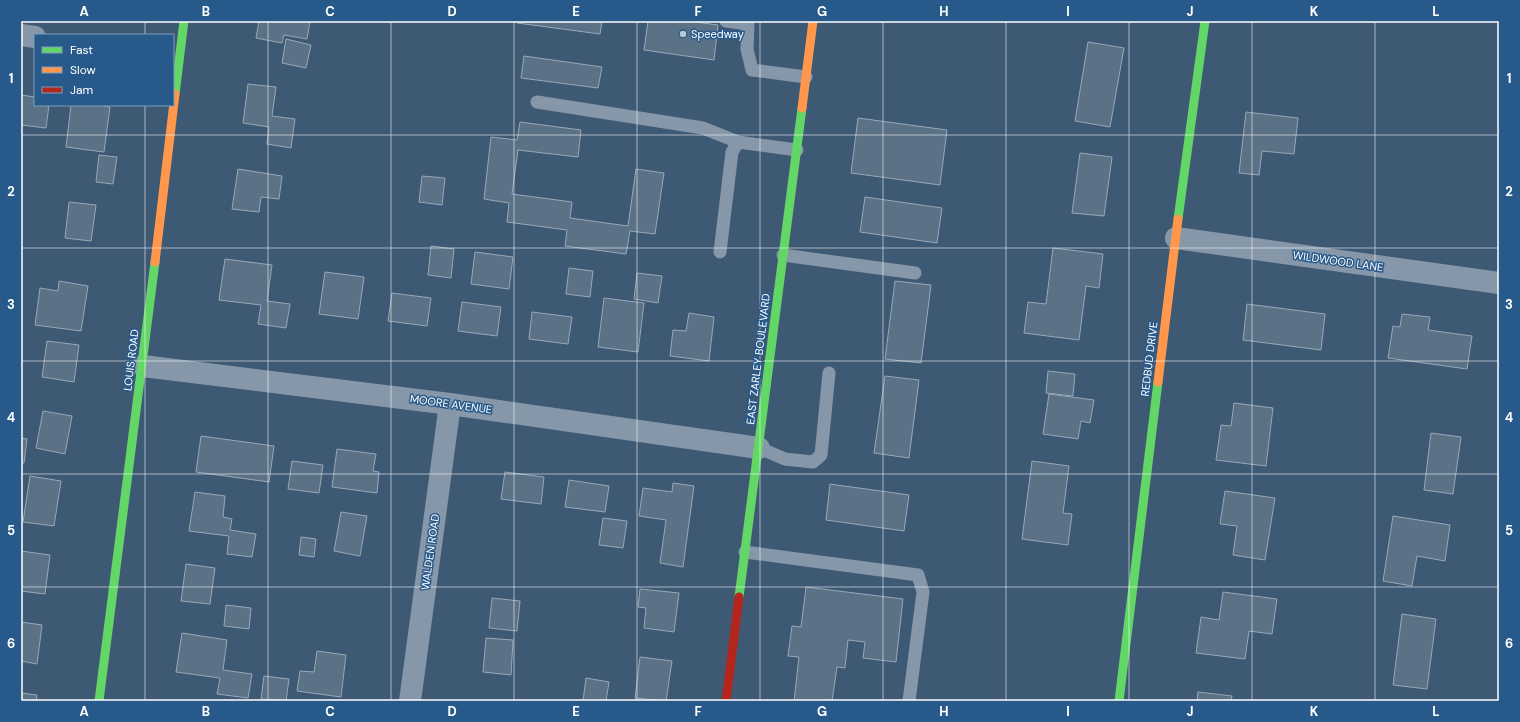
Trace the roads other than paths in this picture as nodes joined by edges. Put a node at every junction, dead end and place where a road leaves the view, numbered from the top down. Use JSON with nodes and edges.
{"nodes":[{"id":1,"x":184,"y":21,"type":"edge"},
{"id":2,"x":726,"y":21,"type":"edge"},
{"id":3,"x":813,"y":21,"type":"edge"},
{"id":4,"x":1205,"y":21,"type":"edge"},
{"id":5,"x":748,"y":22,"type":"edge"},
{"id":6,"x":21,"y":35,"type":"edge"},
{"id":7,"x":34,"y":37,"type":"edge"},
{"id":8,"x":176,"y":57,"type":"edge"},
{"id":9,"x":174,"y":76,"type":"edge"},
{"id":10,"x":806,"y":78,"type":"junction"},
{"id":11,"x":537,"y":102,"type":"dead end"},
{"id":12,"x":171,"y":106,"type":"edge"},
{"id":13,"x":738,"y":142,"type":"junction"},
{"id":14,"x":797,"y":150,"type":"junction"},
{"id":15,"x":1176,"y":238,"type":"junction"},
{"id":16,"x":720,"y":252,"type":"dead end"},
{"id":17,"x":783,"y":255,"type":"junction"},
{"id":18,"x":915,"y":273,"type":"dead end"},
{"id":19,"x":1499,"y":283,"type":"edge"},
{"id":20,"x":143,"y":366,"type":"junction"},
{"id":21,"x":829,"y":373,"type":"dead end"},
{"id":22,"x":450,"y":404,"type":"junction"},
{"id":23,"x":758,"y":448,"type":"junction"},
{"id":24,"x":745,"y":552,"type":"junction"},
{"id":25,"x":99,"y":701,"type":"edge"},
{"id":26,"x":410,"y":701,"type":"edge"},
{"id":27,"x":726,"y":701,"type":"edge"},
{"id":28,"x":909,"y":701,"type":"edge"},
{"id":29,"x":1118,"y":701,"type":"edge"}],
"edges":[{"from":1,"to":8,"type":"street","name":"LOUIS ROAD"},
{"from":2,"to":5,"type":"lane"},
{"from":3,"to":10,"type":"street","name":"EAST ZARLEY BOULEVARD"},
{"from":4,"to":15,"type":"street","name":"REDBUD DRIVE"},
{"from":5,"to":10,"type":"lane"},
{"from":6,"to":7,"type":"street"},
{"from":8,"to":9,"type":"street","name":"LOUIS ROAD"},
{"from":10,"to":14,"type":"street","name":"EAST ZARLEY BOULEVARD"},
{"from":11,"to":13,"type":"lane"},
{"from":12,"to":20,"type":"street","name":"LOUIS ROAD"},
{"from":13,"to":14,"type":"lane"},
{"from":13,"to":16,"type":"lane"},
{"from":14,"to":17,"type":"street","name":"EAST ZARLEY BOULEVARD"},
{"from":15,"to":19,"type":"street","name":"WILDWOOD LANE"},
{"from":15,"to":29,"type":"street","name":"REDBUD DRIVE"},
{"from":17,"to":18,"type":"lane"},
{"from":17,"to":23,"type":"street","name":"EAST ZARLEY BOULEVARD"},
{"from":20,"to":22,"type":"street","name":"MOORE AVENUE"},
{"from":20,"to":25,"type":"street","name":"LOUIS ROAD"},
{"from":21,"to":23,"type":"lane"},
{"from":22,"to":23,"type":"street","name":"MOORE AVENUE"},
{"from":22,"to":26,"type":"street","name":"WALDEN ROAD"},
{"from":23,"to":24,"type":"street","name":"EAST ZARLEY BOULEVARD"},
{"from":24,"to":27,"type":"street","name":"EAST ZARLEY BOULEVARD"},
{"from":24,"to":28,"type":"lane"}]}
